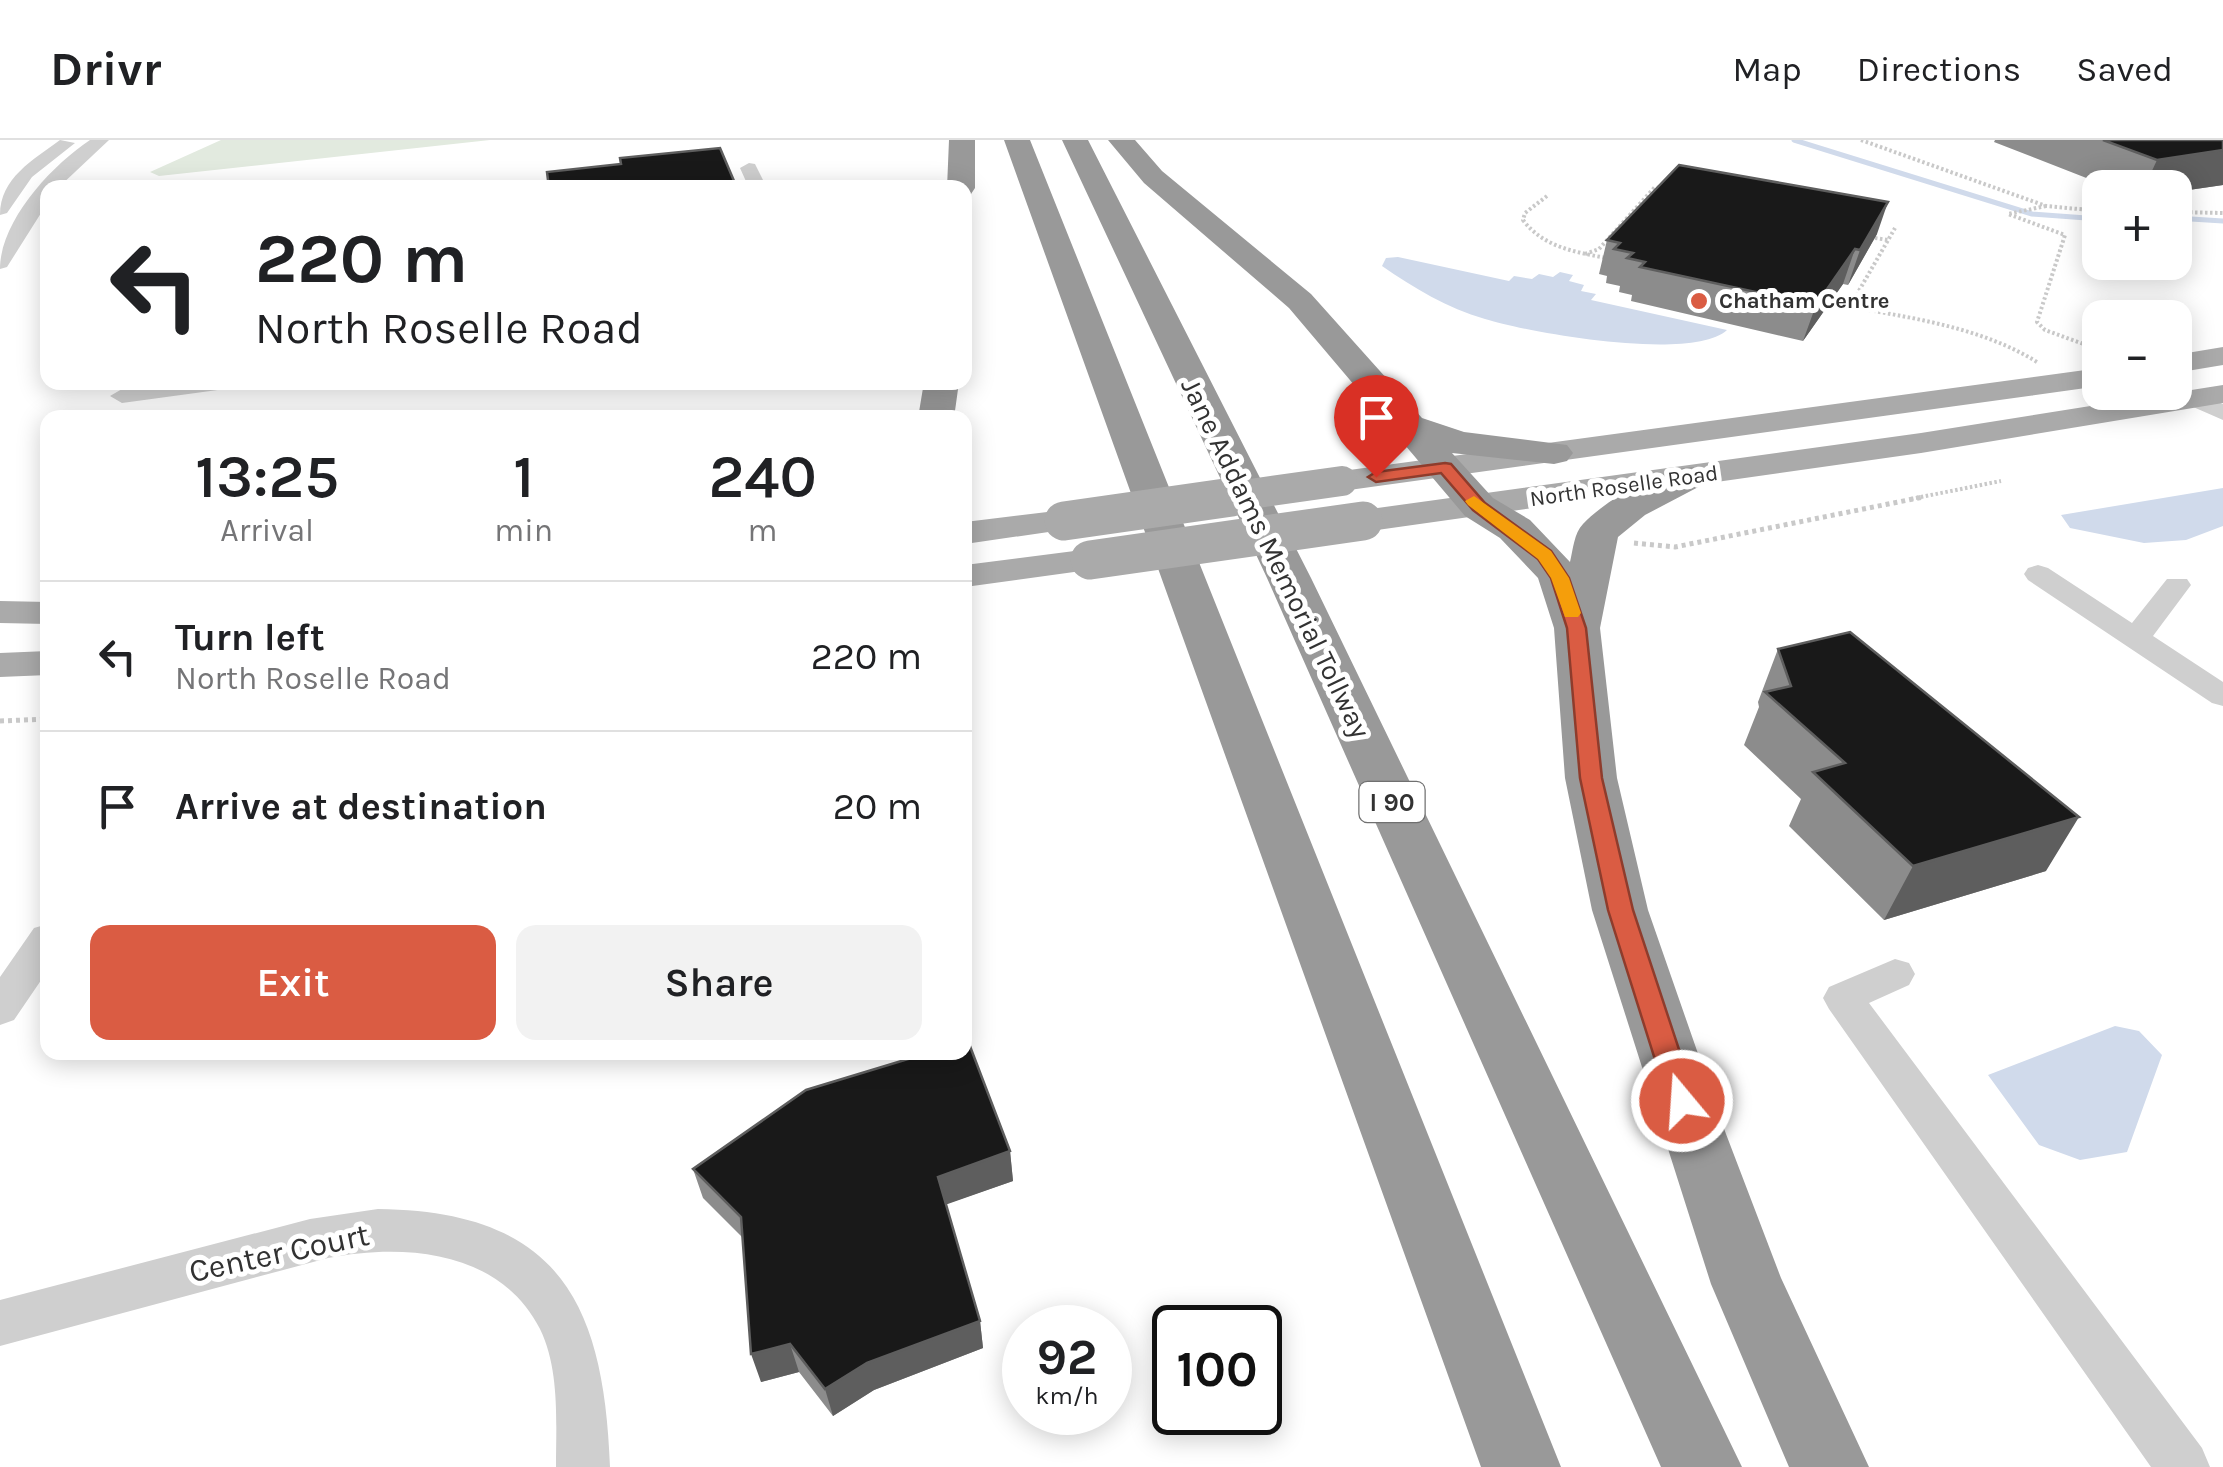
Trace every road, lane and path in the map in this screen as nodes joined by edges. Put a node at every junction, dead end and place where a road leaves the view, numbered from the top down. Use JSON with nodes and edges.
{"nodes":[{"id":1,"x":962,"y":140,"type":"edge"},
{"id":2,"x":1017,"y":140,"type":"edge"},
{"id":3,"x":1074,"y":140,"type":"edge"},
{"id":4,"x":1120,"y":140,"type":"edge"},
{"id":5,"x":1861,"y":140,"type":"edge"},
{"id":6,"x":68,"y":142,"type":"edge"},
{"id":7,"x":97,"y":142,"type":"edge"},
{"id":8,"x":749,"y":168,"type":"dead end"},
{"id":9,"x":52,"y":180,"type":"edge"},
{"id":10,"x":754,"y":180,"type":"edge"},
{"id":11,"x":961,"y":180,"type":"edge"},
{"id":12,"x":1668,"y":190,"type":"edge"},
{"id":13,"x":1547,"y":196,"type":"dead end"},
{"id":14,"x":40,"y":199,"type":"edge"},
{"id":15,"x":2046,"y":206,"type":"junction"},
{"id":16,"x":2082,"y":209,"type":"edge"},
{"id":17,"x":0,"y":212,"type":"edge"},
{"id":18,"x":32,"y":212,"type":"junction"},
{"id":19,"x":2192,"y":212,"type":"edge"},
{"id":20,"x":2223,"y":213,"type":"edge"},
{"id":21,"x":1896,"y":228,"type":"dead end"},
{"id":22,"x":1875,"y":238,"type":"edge"},
{"id":23,"x":1888,"y":240,"type":"junction"},
{"id":24,"x":1585,"y":254,"type":"junction"},
{"id":25,"x":1621,"y":260,"type":"edge"},
{"id":26,"x":0,"y":262,"type":"edge"},
{"id":27,"x":1811,"y":299,"type":"edge"},
{"id":28,"x":1849,"y":308,"type":"junction"},
{"id":29,"x":2082,"y":343,"type":"edge"},
{"id":30,"x":2223,"y":356,"type":"edge"},
{"id":31,"x":2192,"y":361,"type":"edge"},
{"id":32,"x":2039,"y":372,"type":"dead end"},
{"id":33,"x":2082,"y":379,"type":"edge"},
{"id":34,"x":166,"y":390,"type":"edge"},
{"id":35,"x":2223,"y":394,"type":"edge"},
{"id":36,"x":2192,"y":395,"type":"edge"},
{"id":37,"x":122,"y":396,"type":"dead end"},
{"id":38,"x":2192,"y":401,"type":"edge"},
{"id":39,"x":2094,"y":410,"type":"edge"},
{"id":40,"x":2223,"y":413,"type":"edge"},
{"id":41,"x":1409,"y":426,"type":"junction"},
{"id":42,"x":1554,"y":453,"type":"junction"},
{"id":43,"x":1445,"y":468,"type":"junction"},
{"id":44,"x":1690,"y":476,"type":"junction"},
{"id":45,"x":2001,"y":481,"type":"dead end"},
{"id":46,"x":1479,"y":506,"type":"junction"},
{"id":47,"x":972,"y":532,"type":"edge"},
{"id":48,"x":1621,"y":541,"type":"dead end"},
{"id":49,"x":2038,"y":574,"type":"dead end"},
{"id":50,"x":972,"y":575,"type":"edge"},
{"id":51,"x":2177,"y":586,"type":"dead end"},
{"id":52,"x":0,"y":612,"type":"edge"},
{"id":53,"x":40,"y":613,"type":"edge"},
{"id":54,"x":1576,"y":628,"type":"junction"},
{"id":55,"x":2136,"y":638,"type":"junction"},
{"id":56,"x":40,"y":663,"type":"edge"},
{"id":57,"x":0,"y":665,"type":"edge"},
{"id":58,"x":2223,"y":696,"type":"edge"},
{"id":59,"x":40,"y":720,"type":"edge"},
{"id":60,"x":0,"y":721,"type":"edge"},
{"id":61,"x":40,"y":950,"type":"edge"},
{"id":62,"x":1896,"y":974,"type":"dead end"},
{"id":63,"x":0,"y":1009,"type":"edge"},
{"id":64,"x":0,"y":1323,"type":"edge"},
{"id":65,"x":582,"y":1467,"type":"edge"},
{"id":66,"x":1521,"y":1467,"type":"edge"},
{"id":67,"x":1702,"y":1467,"type":"edge"},
{"id":68,"x":1829,"y":1467,"type":"edge"},
{"id":69,"x":2184,"y":1467,"type":"edge"}],
"edges":[{"from":1,"to":11,"type":"highway"},
{"from":2,"to":66,"type":"highway"},
{"from":3,"to":67,"type":"highway","name":"Jane Addams Memorial Tollway","number":"I 90"},
{"from":4,"to":41,"type":"highway"},
{"from":5,"to":15,"type":"path"},
{"from":6,"to":7,"type":"street"},
{"from":6,"to":17,"type":"street"},
{"from":7,"to":9,"type":"street"},
{"from":8,"to":10,"type":"street"},
{"from":12,"to":24,"type":"path"},
{"from":13,"to":24,"type":"path"},
{"from":14,"to":18,"type":"street"},
{"from":15,"to":16,"type":"path"},
{"from":15,"to":29,"type":"path"},
{"from":17,"to":18,"type":"street"},
{"from":18,"to":26,"type":"street"},
{"from":19,"to":20,"type":"path"},
{"from":21,"to":23,"type":"path"},
{"from":22,"to":23,"type":"path"},
{"from":23,"to":28,"type":"path"},
{"from":24,"to":25,"type":"path"},
{"from":27,"to":28,"type":"path"},
{"from":28,"to":32,"type":"path"},
{"from":30,"to":31,"type":"main road"},
{"from":33,"to":42,"type":"main road","name":"North Roselle Road"},
{"from":34,"to":37,"type":"street"},
{"from":35,"to":36,"type":"main road","name":"North Roselle Road"},
{"from":38,"to":40,"type":"street"},
{"from":39,"to":44,"type":"main road","name":"North Roselle Road"},
{"from":41,"to":42,"type":"highway"},
{"from":41,"to":43,"type":"highway"},
{"from":42,"to":43,"type":"main road","name":"North Roselle Road"},
{"from":43,"to":46,"type":"highway"},
{"from":43,"to":47,"type":"main road","name":"North Roselle Road","bridge":true},
{"from":44,"to":46,"type":"main road","name":"North Roselle Road"},
{"from":44,"to":54,"type":"highway"},
{"from":45,"to":48,"type":"path"},
{"from":46,"to":50,"type":"main road","name":"North Roselle Road","bridge":true},
{"from":46,"to":54,"type":"highway"},
{"from":49,"to":55,"type":"street"},
{"from":51,"to":55,"type":"street"},
{"from":52,"to":53,"type":"main road"},
{"from":54,"to":68,"type":"highway"},
{"from":55,"to":58,"type":"street"},
{"from":56,"to":57,"type":"main road"},
{"from":59,"to":60,"type":"path"},
{"from":61,"to":63,"type":"street"},
{"from":62,"to":69,"type":"street"},
{"from":64,"to":65,"type":"street","name":"Center Court"}]}
